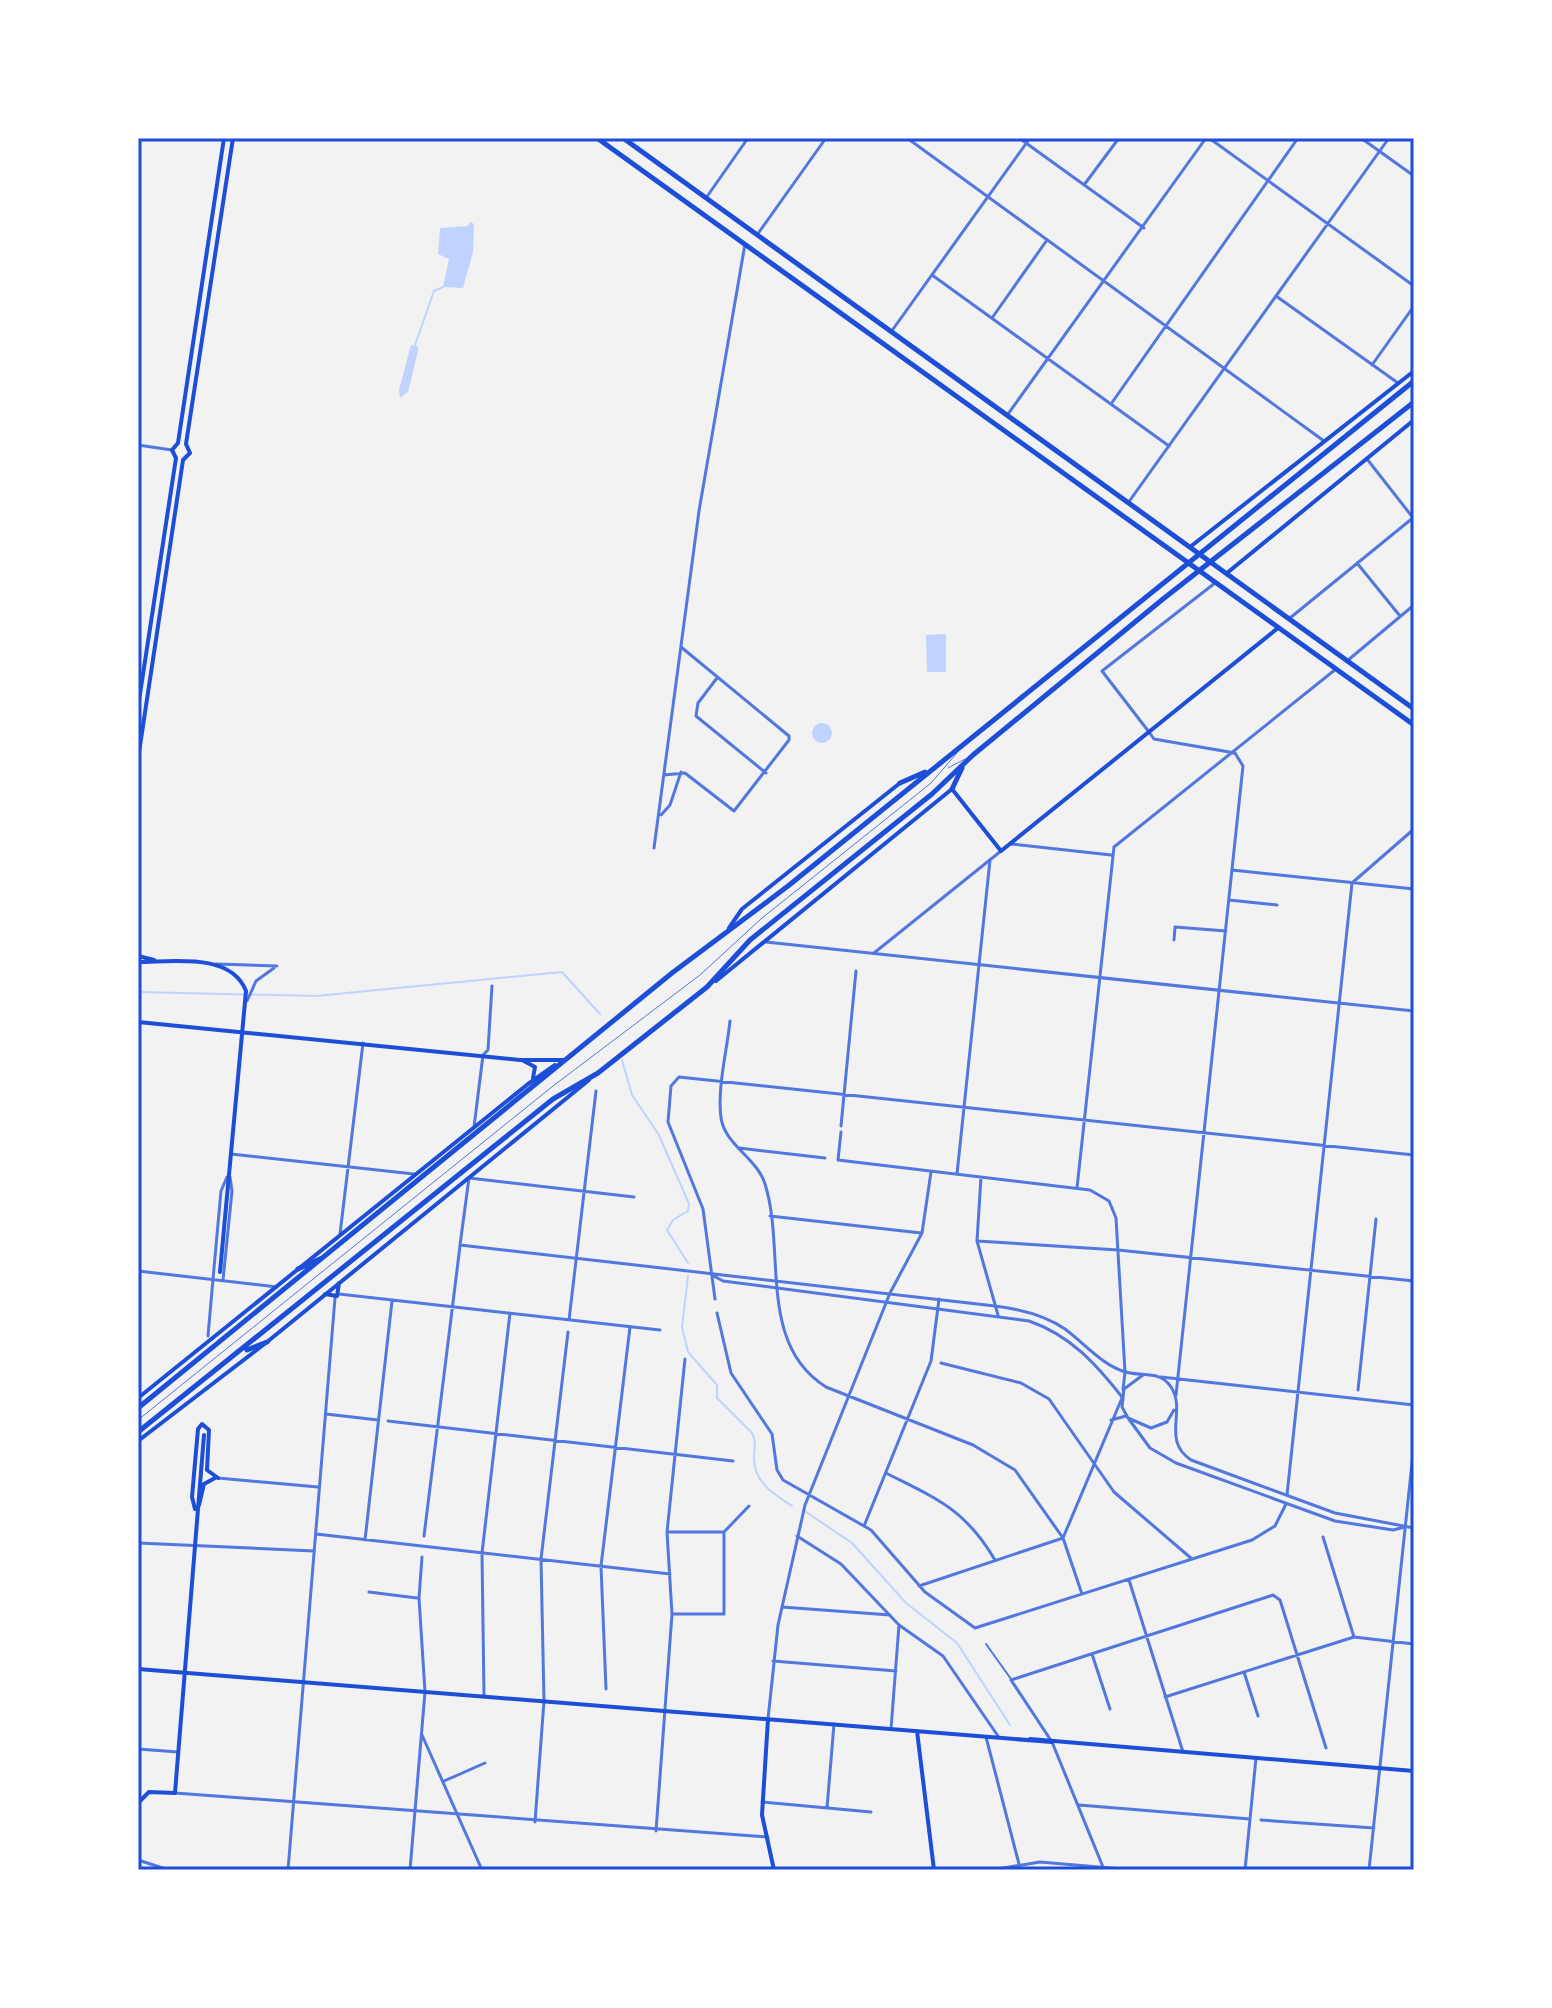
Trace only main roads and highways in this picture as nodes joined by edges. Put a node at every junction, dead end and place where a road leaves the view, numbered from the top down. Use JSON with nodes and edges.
{"nodes":[{"id":1,"x":224,"y":138,"type":"edge"},
{"id":2,"x":233,"y":138,"type":"edge"},
{"id":3,"x":623,"y":138,"type":"edge"},
{"id":4,"x":599,"y":139,"type":"edge"},
{"id":5,"x":914,"y":348,"type":"junction"},
{"id":6,"x":904,"y":359,"type":"junction"},
{"id":7,"x":930,"y":360,"type":"junction"},
{"id":8,"x":922,"y":371,"type":"junction"},
{"id":9,"x":1414,"y":371,"type":"edge"},
{"id":10,"x":1414,"y":382,"type":"edge"},
{"id":11,"x":1400,"y":386,"type":"junction"},
{"id":12,"x":1414,"y":402,"type":"edge"},
{"id":13,"x":1414,"y":420,"type":"edge"},
{"id":14,"x":178,"y":443,"type":"junction"},
{"id":15,"x":186,"y":444,"type":"junction"},
{"id":16,"x":176,"y":458,"type":"junction"},
{"id":17,"x":183,"y":460,"type":"junction"},
{"id":18,"x":1190,"y":547,"type":"junction"},
{"id":19,"x":1227,"y":574,"type":"junction"},
{"id":20,"x":1279,"y":627,"type":"junction"},
{"id":21,"x":138,"y":707,"type":"edge"},
{"id":22,"x":1414,"y":709,"type":"edge"},
{"id":23,"x":1414,"y":725,"type":"edge"},
{"id":24,"x":138,"y":759,"type":"edge"},
{"id":25,"x":964,"y":763,"type":"junction"},
{"id":26,"x":933,"y":768,"type":"junction"},
{"id":27,"x":900,"y":783,"type":"joint"},
{"id":28,"x":952,"y":789,"type":"junction"},
{"id":29,"x":729,"y":928,"type":"junction"},
{"id":30,"x":138,"y":956,"type":"edge"},
{"id":31,"x":138,"y":962,"type":"edge"},
{"id":32,"x":160,"y":962,"type":"junction"},
{"id":33,"x":707,"y":987,"type":"junction"},
{"id":34,"x":138,"y":1022,"type":"edge"},
{"id":35,"x":244,"y":1034,"type":"junction"},
{"id":36,"x":579,"y":1050,"type":"junction"},
{"id":37,"x":520,"y":1060,"type":"junction"},
{"id":38,"x":564,"y":1060,"type":"junction"},
{"id":39,"x":598,"y":1073,"type":"junction"},
{"id":40,"x":528,"y":1084,"type":"junction"},
{"id":41,"x":330,"y":1254,"type":"junction"},
{"id":42,"x":298,"y":1269,"type":"junction"},
{"id":43,"x":220,"y":1272,"type":"dead end"},
{"id":44,"x":339,"y":1283,"type":"junction"},
{"id":45,"x":325,"y":1294,"type":"junction"},
{"id":46,"x":267,"y":1342,"type":"junction"},
{"id":47,"x":238,"y":1353,"type":"junction"},
{"id":48,"x":138,"y":1398,"type":"edge"},
{"id":49,"x":138,"y":1408,"type":"edge"},
{"id":50,"x":138,"y":1432,"type":"edge"},
{"id":51,"x":204,"y":1435,"type":"dead end"},
{"id":52,"x":138,"y":1441,"type":"edge"},
{"id":53,"x":196,"y":1511,"type":"junction"},
{"id":54,"x":138,"y":1669,"type":"edge"},
{"id":55,"x":184,"y":1672,"type":"junction"},
{"id":56,"x":768,"y":1719,"type":"junction"},
{"id":57,"x":917,"y":1731,"type":"junction"},
{"id":58,"x":1414,"y":1771,"type":"edge"},
{"id":59,"x":138,"y":1803,"type":"edge"},
{"id":60,"x":774,"y":1870,"type":"edge"},
{"id":61,"x":934,"y":1870,"type":"edge"}],
"edges":[{"from":1,"to":14,"type":"main road"},
{"from":2,"to":15,"type":"main road"},
{"from":3,"to":5,"type":"highway"},
{"from":4,"to":6,"type":"highway"},
{"from":5,"to":6,"type":"highway"},
{"from":5,"to":7,"type":"highway"},
{"from":6,"to":8,"type":"highway"},
{"from":7,"to":8,"type":"highway"},
{"from":7,"to":18,"type":"highway"},
{"from":8,"to":20,"type":"highway"},
{"from":9,"to":11,"type":"main road"},
{"from":10,"to":11,"type":"highway"},
{"from":11,"to":18,"type":"main road"},
{"from":11,"to":26,"type":"highway"},
{"from":12,"to":25,"type":"highway"},
{"from":13,"to":19,"type":"main road"},
{"from":14,"to":15,"type":"main road"},
{"from":14,"to":16,"type":"main road"},
{"from":15,"to":17,"type":"main road"},
{"from":16,"to":17,"type":"main road"},
{"from":16,"to":21,"type":"main road"},
{"from":17,"to":24,"type":"main road"},
{"from":18,"to":19,"type":"highway"},
{"from":19,"to":22,"type":"highway"},
{"from":20,"to":23,"type":"highway"},
{"from":20,"to":28,"type":"main road"},
{"from":25,"to":28,"type":"highway"},
{"from":25,"to":33,"type":"highway"},
{"from":26,"to":27,"type":"highway"},
{"from":26,"to":29,"type":"highway"},
{"from":27,"to":29,"type":"main road"},
{"from":28,"to":33,"type":"main road"},
{"from":29,"to":36,"type":"highway"},
{"from":30,"to":32,"type":"main road"},
{"from":31,"to":32,"type":"main road"},
{"from":32,"to":35,"type":"main road"},
{"from":33,"to":39,"type":"highway"},
{"from":34,"to":35,"type":"main road"},
{"from":35,"to":37,"type":"main road"},
{"from":35,"to":43,"type":"main road"},
{"from":36,"to":38,"type":"main road"},
{"from":36,"to":41,"type":"highway"},
{"from":37,"to":38,"type":"main road"},
{"from":37,"to":40,"type":"main road"},
{"from":38,"to":40,"type":"main road"},
{"from":39,"to":44,"type":"main road"},
{"from":39,"to":47,"type":"highway"},
{"from":40,"to":42,"type":"main road"},
{"from":41,"to":42,"type":"highway"},
{"from":41,"to":49,"type":"highway"},
{"from":42,"to":48,"type":"main road"},
{"from":44,"to":45,"type":"main road"},
{"from":44,"to":45,"type":"main road"},
{"from":45,"to":46,"type":"main road"},
{"from":46,"to":47,"type":"highway"},
{"from":46,"to":52,"type":"main road"},
{"from":47,"to":50,"type":"highway"},
{"from":51,"to":53,"type":"main road"},
{"from":53,"to":53,"type":"main road"},
{"from":53,"to":55,"type":"main road"},
{"from":54,"to":55,"type":"main road"},
{"from":55,"to":56,"type":"main road"},
{"from":55,"to":59,"type":"main road"},
{"from":56,"to":57,"type":"main road"},
{"from":56,"to":60,"type":"main road"},
{"from":57,"to":58,"type":"main road"},
{"from":57,"to":61,"type":"main road"}]}
